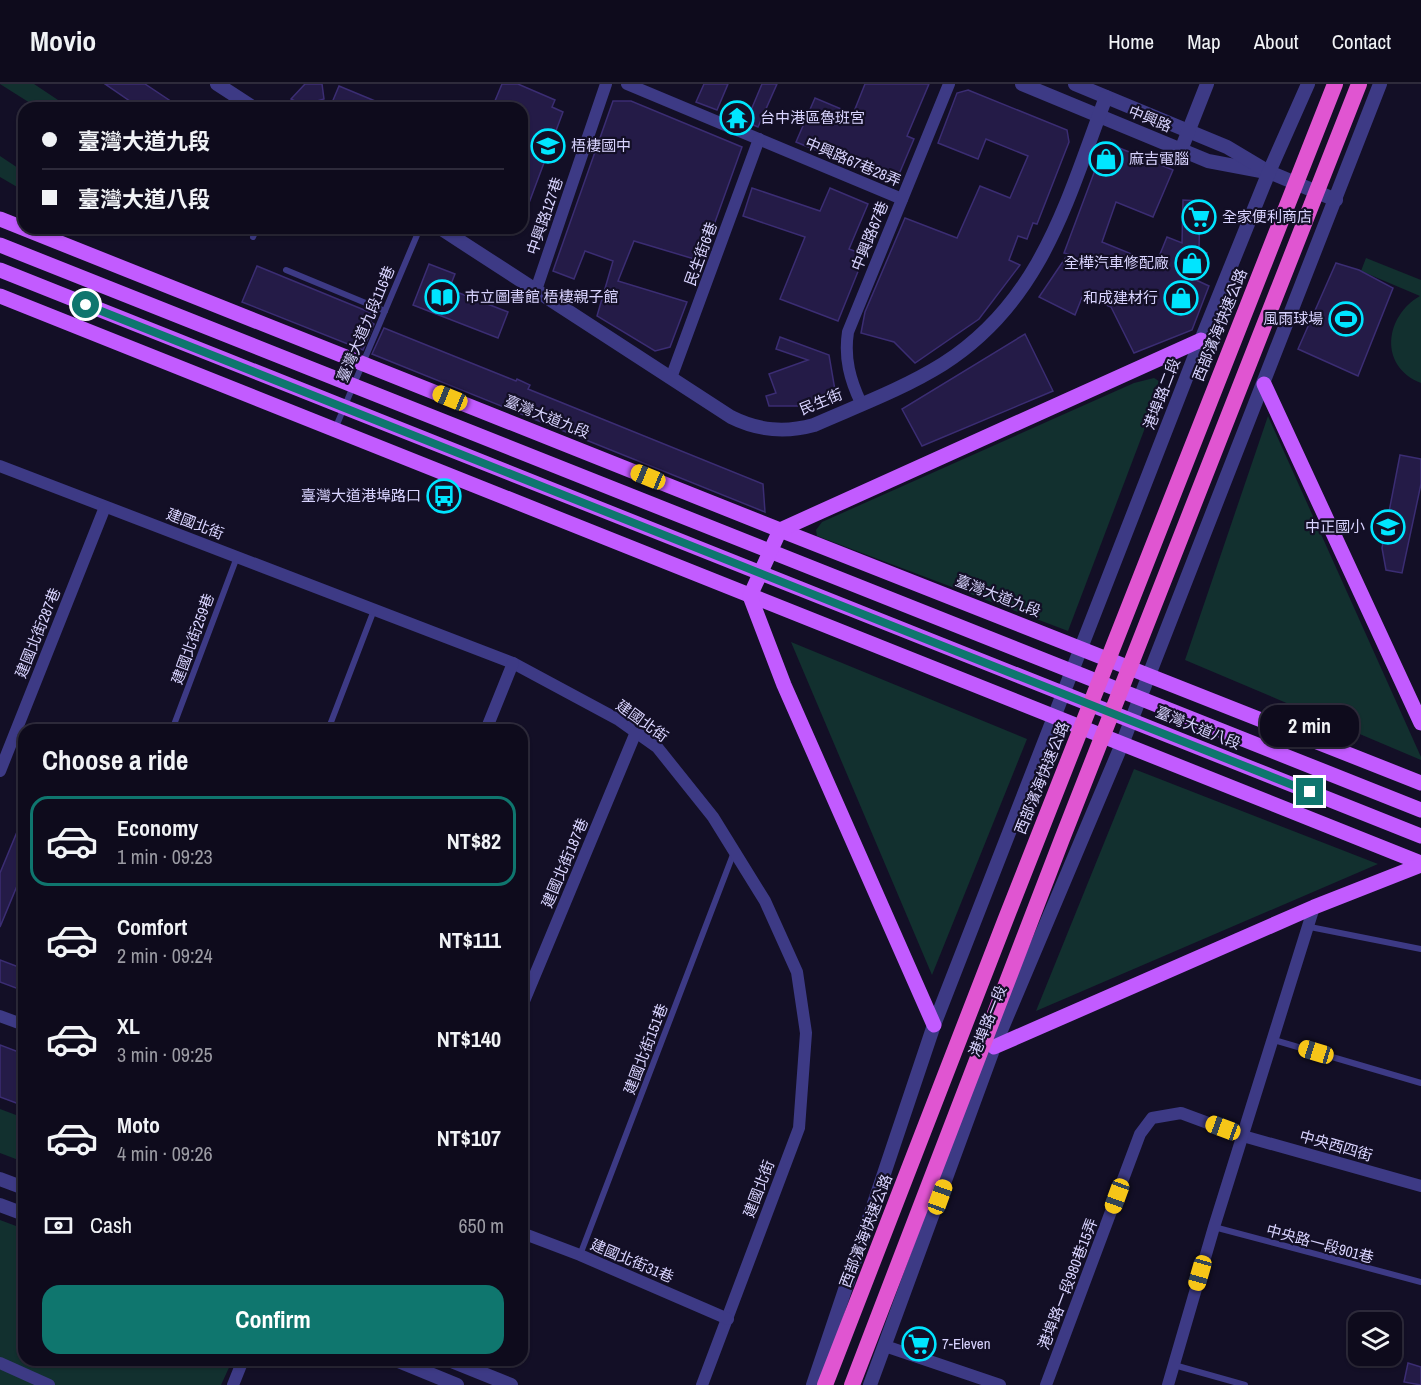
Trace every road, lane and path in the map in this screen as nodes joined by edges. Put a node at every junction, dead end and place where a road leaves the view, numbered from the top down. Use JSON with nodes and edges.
{"nodes":[{"id":1,"x":606,"y":84,"type":"edge"},
{"id":2,"x":627,"y":84,"type":"edge"},
{"id":3,"x":949,"y":84,"type":"edge"},
{"id":4,"x":1022,"y":84,"type":"edge"},
{"id":5,"x":1075,"y":84,"type":"edge"},
{"id":6,"x":1207,"y":84,"type":"edge"},
{"id":7,"x":1308,"y":84,"type":"edge"},
{"id":8,"x":1335,"y":84,"type":"edge"},
{"id":9,"x":1359,"y":84,"type":"edge"},
{"id":10,"x":1380,"y":84,"type":"edge"},
{"id":11,"x":225,"y":86,"type":"edge"},
{"id":12,"x":1106,"y":97,"type":"junction"},
{"id":13,"x":246,"y":102,"type":"edge"},
{"id":14,"x":1099,"y":116,"type":"junction"},
{"id":15,"x":1188,"y":131,"type":"junction"},
{"id":16,"x":759,"y":139,"type":"junction"},
{"id":17,"x":1181,"y":150,"type":"junction"},
{"id":18,"x":1269,"y":172,"type":"junction"},
{"id":19,"x":902,"y":199,"type":"junction"},
{"id":20,"x":1336,"y":200,"type":"junction"},
{"id":21,"x":0,"y":219,"type":"edge"},
{"id":22,"x":18,"y":226,"type":"edge"},
{"id":23,"x":38,"y":234,"type":"edge"},
{"id":24,"x":254,"y":234,"type":"edge"},
{"id":25,"x":417,"y":234,"type":"edge"},
{"id":26,"x":449,"y":234,"type":"edge"},
{"id":27,"x":253,"y":237,"type":"dead end"},
{"id":28,"x":0,"y":245,"type":"edge"},
{"id":29,"x":0,"y":270,"type":"edge"},
{"id":30,"x":286,"y":270,"type":"dead end"},
{"id":31,"x":536,"y":290,"type":"junction"},
{"id":32,"x":0,"y":296,"type":"edge"},
{"id":33,"x":384,"y":311,"type":"junction"},
{"id":34,"x":1201,"y":340,"type":"junction"},
{"id":35,"x":362,"y":362,"type":"junction"},
{"id":36,"x":672,"y":378,"type":"junction"},
{"id":37,"x":1264,"y":384,"type":"junction"},
{"id":38,"x":352,"y":386,"type":"junction"},
{"id":39,"x":861,"y":404,"type":"junction"},
{"id":40,"x":343,"y":408,"type":"junction"},
{"id":41,"x":334,"y":430,"type":"junction"},
{"id":42,"x":0,"y":466,"type":"edge"},
{"id":43,"x":105,"y":507,"type":"junction"},
{"id":44,"x":780,"y":530,"type":"junction"},
{"id":45,"x":770,"y":552,"type":"junction"},
{"id":46,"x":237,"y":556,"type":"junction"},
{"id":47,"x":760,"y":574,"type":"junction"},
{"id":48,"x":750,"y":596,"type":"junction"},
{"id":49,"x":374,"y":610,"type":"junction"},
{"id":50,"x":1081,"y":648,"type":"junction"},
{"id":51,"x":513,"y":663,"type":"junction"},
{"id":52,"x":1072,"y":671,"type":"junction"},
{"id":53,"x":1149,"y":675,"type":"junction"},
{"id":54,"x":1063,"y":694,"type":"junction"},
{"id":55,"x":1140,"y":698,"type":"junction"},
{"id":56,"x":1053,"y":718,"type":"junction"},
{"id":57,"x":1131,"y":721,"type":"junction"},
{"id":58,"x":1421,"y":723,"type":"edge"},
{"id":59,"x":19,"y":724,"type":"edge"},
{"id":60,"x":174,"y":724,"type":"edge"},
{"id":61,"x":330,"y":724,"type":"edge"},
{"id":62,"x":488,"y":724,"type":"edge"},
{"id":63,"x":18,"y":726,"type":"edge"},
{"id":64,"x":636,"y":732,"type":"junction"},
{"id":65,"x":1122,"y":744,"type":"junction"},
{"id":66,"x":0,"y":771,"type":"edge"},
{"id":67,"x":1421,"y":783,"type":"edge"},
{"id":68,"x":1421,"y":810,"type":"edge"},
{"id":69,"x":1421,"y":836,"type":"edge"},
{"id":70,"x":735,"y":850,"type":"junction"},
{"id":71,"x":1421,"y":864,"type":"edge"},
{"id":72,"x":1314,"y":907,"type":"junction"},
{"id":73,"x":1310,"y":927,"type":"junction"},
{"id":74,"x":1421,"y":949,"type":"edge"},
{"id":75,"x":528,"y":992,"type":"edge"},
{"id":76,"x":0,"y":1016,"type":"edge"},
{"id":77,"x":18,"y":1023,"type":"edge"},
{"id":78,"x":934,"y":1025,"type":"junction"},
{"id":79,"x":1274,"y":1040,"type":"junction"},
{"id":80,"x":994,"y":1047,"type":"junction"},
{"id":81,"x":1421,"y":1083,"type":"edge"},
{"id":82,"x":1243,"y":1136,"type":"junction"},
{"id":83,"x":0,"y":1179,"type":"edge"},
{"id":84,"x":18,"y":1186,"type":"edge"},
{"id":85,"x":1421,"y":1186,"type":"edge"},
{"id":86,"x":0,"y":1205,"type":"edge"},
{"id":87,"x":18,"y":1212,"type":"edge"},
{"id":88,"x":1214,"y":1227,"type":"junction"},
{"id":89,"x":528,"y":1235,"type":"edge"},
{"id":90,"x":580,"y":1255,"type":"junction"},
{"id":91,"x":1421,"y":1282,"type":"edge"},
{"id":92,"x":728,"y":1319,"type":"junction"},
{"id":93,"x":885,"y":1346,"type":"junction"},
{"id":94,"x":0,"y":1363,"type":"edge"},
{"id":95,"x":1174,"y":1365,"type":"junction"},
{"id":96,"x":241,"y":1366,"type":"edge"},
{"id":97,"x":411,"y":1366,"type":"edge"},
{"id":98,"x":464,"y":1366,"type":"edge"},
{"id":99,"x":49,"y":1385,"type":"edge"},
{"id":100,"x":233,"y":1385,"type":"edge"},
{"id":101,"x":457,"y":1385,"type":"edge"},
{"id":102,"x":511,"y":1385,"type":"edge"},
{"id":103,"x":702,"y":1385,"type":"edge"},
{"id":104,"x":813,"y":1385,"type":"edge"},
{"id":105,"x":825,"y":1385,"type":"edge"},
{"id":106,"x":852,"y":1385,"type":"edge"},
{"id":107,"x":870,"y":1385,"type":"edge"},
{"id":108,"x":1000,"y":1385,"type":"edge"},
{"id":109,"x":1046,"y":1385,"type":"edge"},
{"id":110,"x":1168,"y":1385,"type":"edge"},
{"id":111,"x":1245,"y":1385,"type":"edge"}],
"edges":[{"from":1,"to":31,"type":"street","name":"中興路127巷"},
{"from":2,"to":16,"type":"street","name":"中興路67巷28弄"},
{"from":3,"to":19,"type":"street","name":"中興路67巷"},
{"from":4,"to":14,"type":"street","name":"中興路"},
{"from":5,"to":12,"type":"street","name":"中興路"},
{"from":6,"to":15,"type":"street"},
{"from":7,"to":18,"type":"street","name":"港埠路二段"},
{"from":8,"to":105,"type":"highway","name":"西部濱海快速公路","bridge":true},
{"from":9,"to":106,"type":"highway","bridge":true},
{"from":10,"to":20,"type":"street"},
{"from":11,"to":13,"type":"street"},
{"from":12,"to":14,"type":"street","name":"民生街"},
{"from":12,"to":15,"type":"street","name":"中興路"},
{"from":14,"to":17,"type":"street","name":"中興路"},
{"from":14,"to":39,"type":"street","name":"民生街"},
{"from":15,"to":17,"type":"street"},
{"from":15,"to":18,"type":"street","name":"中興路"},
{"from":16,"to":19,"type":"street","name":"中興路67巷28弄"},
{"from":16,"to":36,"type":"street","name":"民生街6巷"},
{"from":17,"to":18,"type":"street","name":"中興路"},
{"from":18,"to":20,"type":"street","name":"中興路"},
{"from":18,"to":34,"type":"street","name":"港埠路二段"},
{"from":19,"to":39,"type":"street","name":"中興路67巷"},
{"from":20,"to":37,"type":"street"},
{"from":21,"to":22,"type":"main road","name":"臺灣大道九段"},
{"from":23,"to":35,"type":"main road","name":"臺灣大道九段"},
{"from":24,"to":27,"type":"lane"},
{"from":25,"to":33,"type":"lane","name":"臺灣大道九段116巷"},
{"from":26,"to":31,"type":"street","name":"民生街"},
{"from":28,"to":38,"type":"main road"},
{"from":29,"to":40,"type":"main road"},
{"from":30,"to":33,"type":"lane"},
{"from":31,"to":36,"type":"street","name":"民生街"},
{"from":32,"to":41,"type":"main road"},
{"from":33,"to":35,"type":"lane","name":"臺灣大道九段116巷"},
{"from":34,"to":44,"type":"main road"},
{"from":34,"to":50,"type":"street","name":"港埠路二段"},
{"from":35,"to":38,"type":"lane","name":"臺灣大道九段116巷"},
{"from":35,"to":44,"type":"main road","name":"臺灣大道九段"},
{"from":36,"to":39,"type":"street","name":"民生街"},
{"from":37,"to":53,"type":"street"},
{"from":37,"to":58,"type":"main road"},
{"from":38,"to":40,"type":"lane","name":"臺灣大道九段116巷"},
{"from":38,"to":45,"type":"main road"},
{"from":40,"to":41,"type":"lane","name":"臺灣大道九段116巷"},
{"from":40,"to":47,"type":"main road"},
{"from":41,"to":48,"type":"main road"},
{"from":42,"to":43,"type":"street","name":"建國北街"},
{"from":43,"to":46,"type":"street","name":"建國北街"},
{"from":43,"to":59,"type":"street","name":"建國北街287巷"},
{"from":44,"to":45,"type":"main road"},
{"from":44,"to":50,"type":"main road","name":"臺灣大道九段"},
{"from":45,"to":47,"type":"main road"},
{"from":45,"to":52,"type":"main road"},
{"from":46,"to":49,"type":"street","name":"建國北街"},
{"from":46,"to":60,"type":"lane","name":"建國北街259巷"},
{"from":47,"to":48,"type":"main road"},
{"from":47,"to":54,"type":"main road"},
{"from":48,"to":56,"type":"main road"},
{"from":48,"to":78,"type":"main road"},
{"from":49,"to":51,"type":"street","name":"建國北街"},
{"from":49,"to":61,"type":"lane"},
{"from":50,"to":52,"type":"street","name":"港埠路二段"},
{"from":50,"to":53,"type":"main road","name":"臺灣大道八段"},
{"from":51,"to":62,"type":"street"},
{"from":51,"to":64,"type":"street","name":"建國北街"},
{"from":52,"to":54,"type":"street","name":"港埠路二段"},
{"from":52,"to":55,"type":"main road","name":"臺灣大道八段"},
{"from":53,"to":55,"type":"street","name":"港埠路一段"},
{"from":53,"to":67,"type":"main road","name":"臺灣大道八段"},
{"from":54,"to":56,"type":"street","name":"港埠路二段"},
{"from":54,"to":57,"type":"main road","name":"臺灣大道八段"},
{"from":55,"to":57,"type":"street","name":"港埠路一段"},
{"from":55,"to":68,"type":"main road","name":"臺灣大道八段"},
{"from":56,"to":65,"type":"main road"},
{"from":56,"to":78,"type":"street"},
{"from":57,"to":65,"type":"street","name":"港埠路一段"},
{"from":57,"to":69,"type":"main road","name":"臺灣大道八段"},
{"from":63,"to":66,"type":"street","name":"建國北街287巷"},
{"from":64,"to":70,"type":"street","name":"建國北街"},
{"from":64,"to":75,"type":"street","name":"建國北街187巷"},
{"from":65,"to":71,"type":"main road"},
{"from":65,"to":80,"type":"street","name":"港埠路一段"},
{"from":70,"to":90,"type":"lane","name":"建國北街151巷"},
{"from":70,"to":92,"type":"street","name":"建國北街"},
{"from":71,"to":72,"type":"main road"},
{"from":72,"to":73,"type":"street"},
{"from":72,"to":80,"type":"main road"},
{"from":73,"to":74,"type":"lane"},
{"from":73,"to":79,"type":"street"},
{"from":76,"to":77,"type":"street"},
{"from":78,"to":104,"type":"street"},
{"from":79,"to":81,"type":"lane"},
{"from":79,"to":82,"type":"street"},
{"from":80,"to":93,"type":"street","name":"港埠路一段"},
{"from":82,"to":85,"type":"street","name":"中央西四街"},
{"from":82,"to":88,"type":"street"},
{"from":82,"to":109,"type":"street","name":"港埠路一段980巷15弄"},
{"from":83,"to":84,"type":"street"},
{"from":86,"to":87,"type":"street"},
{"from":88,"to":91,"type":"lane","name":"中央路一段901巷"},
{"from":88,"to":95,"type":"street"},
{"from":89,"to":90,"type":"street","name":"建國北街31巷"},
{"from":90,"to":92,"type":"street","name":"建國北街31巷"},
{"from":92,"to":103,"type":"street","name":"建國北街"},
{"from":93,"to":107,"type":"street","name":"港埠路一段"},
{"from":93,"to":108,"type":"street"},
{"from":94,"to":99,"type":"street"},
{"from":95,"to":110,"type":"street"},
{"from":95,"to":111,"type":"lane"},
{"from":96,"to":100,"type":"street"},
{"from":97,"to":101,"type":"street"},
{"from":98,"to":102,"type":"street"}]}
